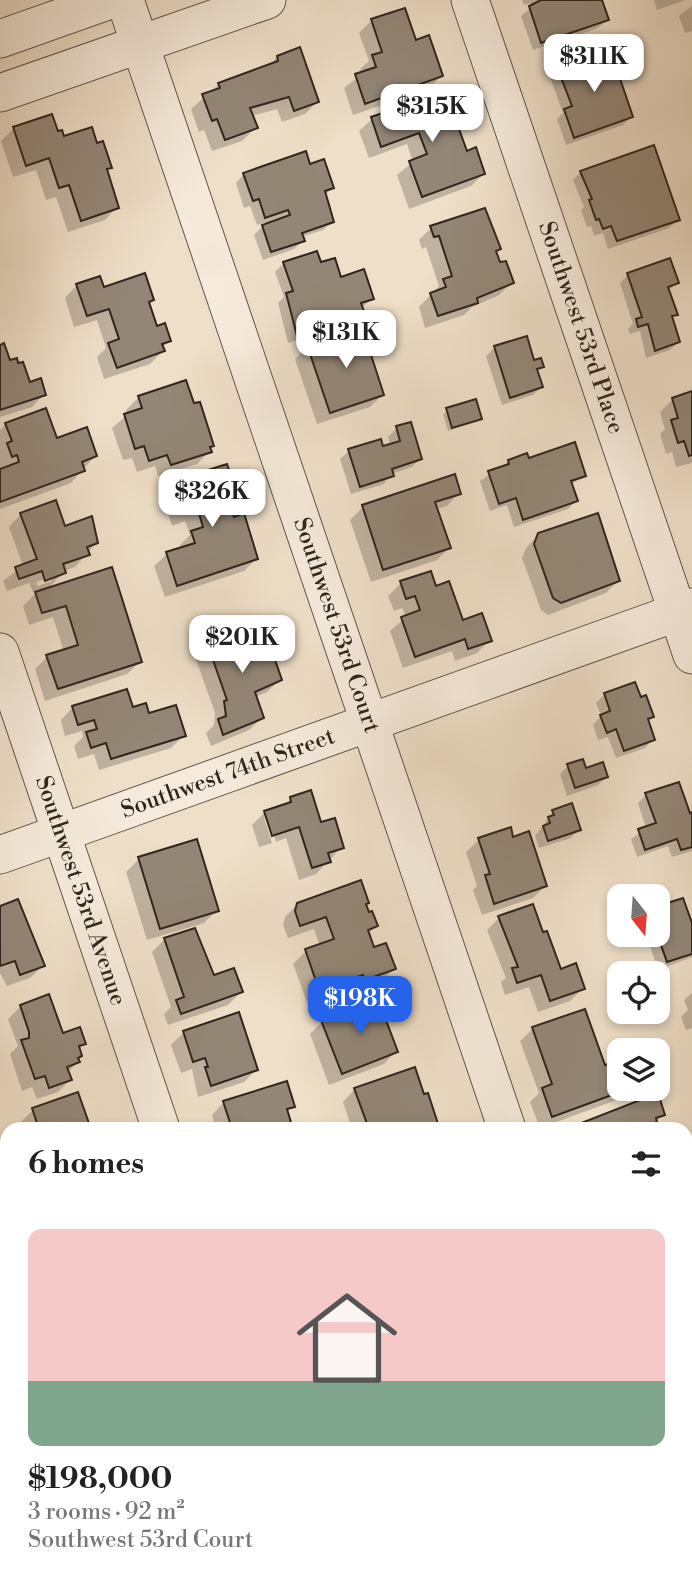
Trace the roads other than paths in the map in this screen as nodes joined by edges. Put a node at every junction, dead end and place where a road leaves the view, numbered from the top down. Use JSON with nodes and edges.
{"nodes":[{"id":1,"x":110,"y":0,"type":"edge"},
{"id":2,"x":125,"y":0,"type":"edge"},
{"id":3,"x":267,"y":0,"type":"edge"},
{"id":4,"x":470,"y":0,"type":"edge"},
{"id":5,"x":0,"y":39,"type":"edge"},
{"id":6,"x":140,"y":44,"type":"junction"},
{"id":7,"x":0,"y":93,"type":"edge"},
{"id":8,"x":685,"y":610,"type":"edge"},
{"id":9,"x":0,"y":652,"type":"edge"},
{"id":10,"x":692,"y":655,"type":"edge"},
{"id":11,"x":369,"y":722,"type":"junction"},
{"id":12,"x":61,"y":833,"type":"junction"},
{"id":13,"x":0,"y":855,"type":"edge"},
{"id":14,"x":159,"y":1122,"type":"edge"},
{"id":15,"x":505,"y":1122,"type":"edge"}],
"edges":[{"from":1,"to":5,"type":"street"},
{"from":2,"to":6,"type":"street","name":"Southwest 53rd Court"},
{"from":3,"to":6,"type":"street"},
{"from":4,"to":8,"type":"street","name":"Southwest 53rd Place"},
{"from":6,"to":7,"type":"street"},
{"from":6,"to":11,"type":"street","name":"Southwest 53rd Court"},
{"from":8,"to":10,"type":"street","name":"Southwest 53rd Place"},
{"from":8,"to":11,"type":"street","name":"Southwest 74th Street"},
{"from":9,"to":12,"type":"street","name":"Southwest 53rd Avenue"},
{"from":11,"to":12,"type":"street","name":"Southwest 74th Street"},
{"from":11,"to":15,"type":"street","name":"Southwest 53rd Court"},
{"from":12,"to":13,"type":"street","name":"Southwest 74th Street"},
{"from":12,"to":14,"type":"street","name":"Southwest 53rd Avenue"}]}
